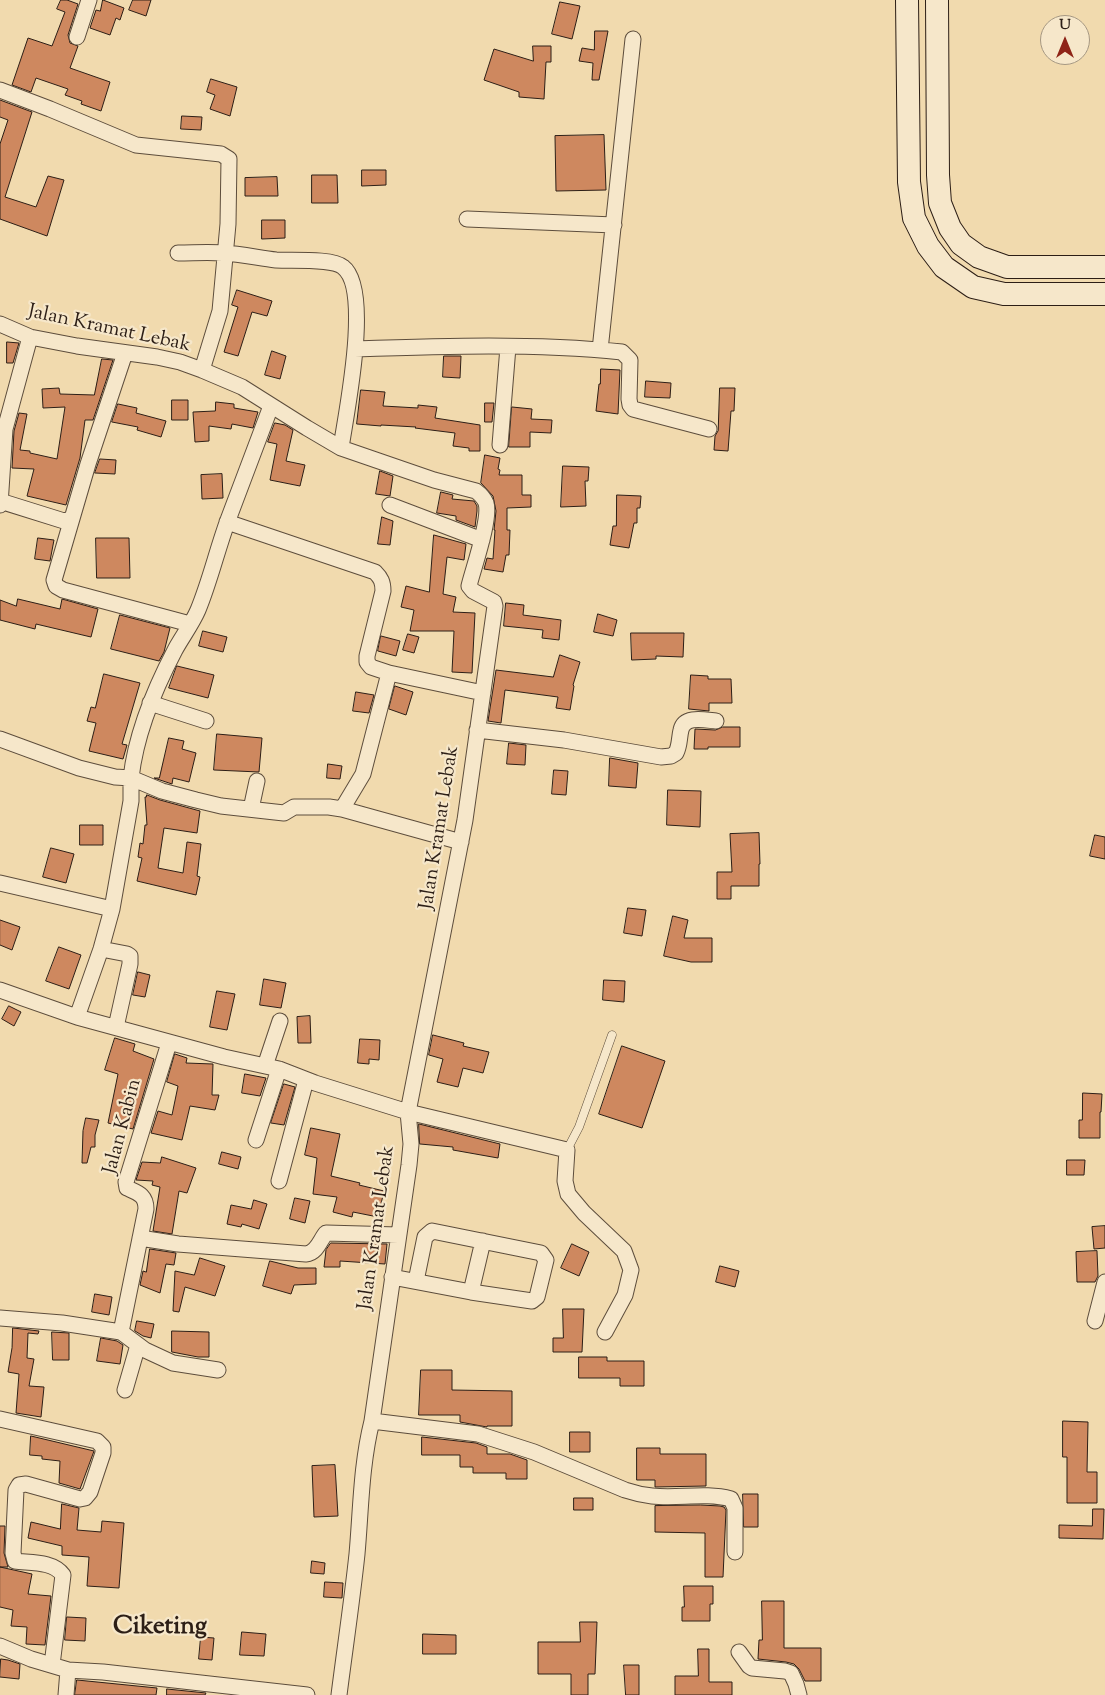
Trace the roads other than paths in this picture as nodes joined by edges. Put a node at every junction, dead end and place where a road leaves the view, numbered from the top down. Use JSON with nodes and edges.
{"nodes":[{"id":1,"x":89,"y":0,"type":"edge"},
{"id":2,"x":907,"y":0,"type":"edge"},
{"id":3,"x":937,"y":0,"type":"edge"},
{"id":4,"x":77,"y":37,"type":"dead end"},
{"id":5,"x":633,"y":39,"type":"dead end"},
{"id":6,"x":907,"y":41,"type":"junction"},
{"id":7,"x":937,"y":41,"type":"junction"},
{"id":8,"x":0,"y":90,"type":"edge"},
{"id":9,"x":467,"y":220,"type":"dead end"},
{"id":10,"x":614,"y":225,"type":"junction"},
{"id":11,"x":178,"y":253,"type":"dead end"},
{"id":12,"x":225,"y":253,"type":"junction"},
{"id":13,"x":1105,"y":267,"type":"edge"},
{"id":14,"x":1105,"y":294,"type":"edge"},
{"id":15,"x":0,"y":324,"type":"edge"},
{"id":16,"x":30,"y":337,"type":"junction"},
{"id":17,"x":508,"y":347,"type":"junction"},
{"id":18,"x":355,"y":349,"type":"junction"},
{"id":19,"x":600,"y":350,"type":"junction"},
{"id":20,"x":125,"y":353,"type":"junction"},
{"id":21,"x":202,"y":370,"type":"junction"},
{"id":22,"x":271,"y":406,"type":"junction"},
{"id":23,"x":709,"y":429,"type":"dead end"},
{"id":24,"x":500,"y":445,"type":"dead end"},
{"id":25,"x":341,"y":448,"type":"junction"},
{"id":26,"x":0,"y":502,"type":"edge"},
{"id":27,"x":390,"y":505,"type":"dead end"},
{"id":28,"x":71,"y":519,"type":"junction"},
{"id":29,"x":228,"y":522,"type":"junction"},
{"id":30,"x":482,"y":540,"type":"junction"},
{"id":31,"x":190,"y":624,"type":"junction"},
{"id":32,"x":389,"y":673,"type":"junction"},
{"id":33,"x":483,"y":693,"type":"junction"},
{"id":34,"x":150,"y":702,"type":"junction"},
{"id":35,"x":716,"y":720,"type":"dead end"},
{"id":36,"x":206,"y":721,"type":"dead end"},
{"id":37,"x":477,"y":730,"type":"junction"},
{"id":38,"x":0,"y":739,"type":"edge"},
{"id":39,"x":131,"y":778,"type":"junction"},
{"id":40,"x":258,"y":781,"type":"dead end"},
{"id":41,"x":250,"y":809,"type":"junction"},
{"id":42,"x":342,"y":809,"type":"junction"},
{"id":43,"x":461,"y":842,"type":"junction"},
{"id":44,"x":0,"y":883,"type":"edge"},
{"id":45,"x":112,"y":909,"type":"junction"},
{"id":46,"x":101,"y":950,"type":"junction"},
{"id":47,"x":0,"y":990,"type":"edge"},
{"id":48,"x":77,"y":1017,"type":"junction"},
{"id":49,"x":280,"y":1021,"type":"dead end"},
{"id":50,"x":116,"y":1027,"type":"junction"},
{"id":51,"x":612,"y":1035,"type":"dead end"},
{"id":52,"x":169,"y":1043,"type":"junction"},
{"id":53,"x":272,"y":1067,"type":"junction"},
{"id":54,"x":306,"y":1080,"type":"junction"},
{"id":55,"x":408,"y":1112,"type":"junction"},
{"id":56,"x":256,"y":1140,"type":"dead end"},
{"id":57,"x":567,"y":1150,"type":"junction"},
{"id":58,"x":279,"y":1181,"type":"dead end"},
{"id":59,"x":398,"y":1235,"type":"junction"},
{"id":60,"x":140,"y":1238,"type":"junction"},
{"id":61,"x":483,"y":1241,"type":"junction"},
{"id":62,"x":392,"y":1277,"type":"junction"},
{"id":63,"x":416,"y":1281,"type":"junction"},
{"id":64,"x":1105,"y":1282,"type":"edge"},
{"id":65,"x":471,"y":1292,"type":"junction"},
{"id":66,"x":0,"y":1318,"type":"edge"},
{"id":67,"x":1094,"y":1321,"type":"dead end"},
{"id":68,"x":121,"y":1332,"type":"junction"},
{"id":69,"x":605,"y":1332,"type":"dead end"},
{"id":70,"x":138,"y":1345,"type":"junction"},
{"id":71,"x":218,"y":1370,"type":"dead end"},
{"id":72,"x":125,"y":1390,"type":"dead end"},
{"id":73,"x":0,"y":1419,"type":"edge"},
{"id":74,"x":372,"y":1421,"type":"junction"},
{"id":75,"x":735,"y":1552,"type":"dead end"},
{"id":76,"x":0,"y":1646,"type":"edge"},
{"id":77,"x":739,"y":1652,"type":"dead end"},
{"id":78,"x":52,"y":1665,"type":"junction"},
{"id":79,"x":68,"y":1670,"type":"junction"},
{"id":80,"x":66,"y":1695,"type":"edge"},
{"id":81,"x":302,"y":1695,"type":"edge"},
{"id":82,"x":339,"y":1695,"type":"edge"},
{"id":83,"x":798,"y":1695,"type":"edge"}],
"edges":[{"from":1,"to":4,"type":"street"},
{"from":2,"to":6,"type":"street"},
{"from":3,"to":7,"type":"street"},
{"from":5,"to":10,"type":"street"},
{"from":6,"to":7,"type":"street"},
{"from":6,"to":14,"type":"street"},
{"from":7,"to":13,"type":"street"},
{"from":8,"to":12,"type":"street"},
{"from":9,"to":10,"type":"street"},
{"from":10,"to":19,"type":"street"},
{"from":11,"to":12,"type":"street"},
{"from":12,"to":18,"type":"street"},
{"from":12,"to":21,"type":"street"},
{"from":15,"to":16,"type":"street","name":"Jalan Kramat Lebak"},
{"from":16,"to":20,"type":"street","name":"Jalan Kramat Lebak"},
{"from":16,"to":26,"type":"street"},
{"from":17,"to":18,"type":"street"},
{"from":17,"to":19,"type":"street"},
{"from":17,"to":24,"type":"street"},
{"from":18,"to":25,"type":"street"},
{"from":19,"to":23,"type":"street"},
{"from":20,"to":21,"type":"street","name":"Jalan Kramat Lebak"},
{"from":20,"to":28,"type":"street"},
{"from":21,"to":22,"type":"street","name":"Jalan Kramat Lebak"},
{"from":22,"to":25,"type":"street","name":"Jalan Kramat Lebak"},
{"from":22,"to":29,"type":"street"},
{"from":25,"to":30,"type":"street","name":"Jalan Kramat Lebak"},
{"from":26,"to":28,"type":"street"},
{"from":27,"to":30,"type":"street"},
{"from":28,"to":31,"type":"street"},
{"from":29,"to":31,"type":"street"},
{"from":29,"to":32,"type":"street"},
{"from":30,"to":33,"type":"street","name":"Jalan Kramat Lebak"},
{"from":31,"to":34,"type":"street"},
{"from":32,"to":33,"type":"street"},
{"from":32,"to":42,"type":"street"},
{"from":33,"to":37,"type":"street","name":"Jalan Kramat Lebak"},
{"from":34,"to":36,"type":"street"},
{"from":34,"to":39,"type":"street"},
{"from":35,"to":37,"type":"street"},
{"from":37,"to":43,"type":"street","name":"Jalan Kramat Lebak"},
{"from":38,"to":39,"type":"street"},
{"from":39,"to":41,"type":"street"},
{"from":39,"to":45,"type":"street"},
{"from":40,"to":41,"type":"street"},
{"from":41,"to":42,"type":"street"},
{"from":42,"to":43,"type":"street"},
{"from":43,"to":55,"type":"street","name":"Jalan Kramat Lebak"},
{"from":44,"to":45,"type":"street"},
{"from":45,"to":46,"type":"street"},
{"from":46,"to":48,"type":"street"},
{"from":46,"to":50,"type":"street"},
{"from":47,"to":48,"type":"street"},
{"from":48,"to":50,"type":"street"},
{"from":49,"to":53,"type":"street"},
{"from":50,"to":52,"type":"street"},
{"from":51,"to":57,"type":"lane"},
{"from":52,"to":53,"type":"street"},
{"from":52,"to":60,"type":"street","name":"Jalan Kabin"},
{"from":53,"to":54,"type":"street"},
{"from":53,"to":56,"type":"street"},
{"from":54,"to":55,"type":"street"},
{"from":54,"to":58,"type":"street"},
{"from":55,"to":57,"type":"street"},
{"from":55,"to":59,"type":"street","name":"Jalan Kramat Lebak"},
{"from":57,"to":69,"type":"street"},
{"from":59,"to":60,"type":"street"},
{"from":59,"to":62,"type":"street","name":"Jalan Kramat Lebak"},
{"from":60,"to":68,"type":"street","name":"Jalan Kabin"},
{"from":61,"to":63,"type":"street"},
{"from":61,"to":65,"type":"street"},
{"from":61,"to":65,"type":"street"},
{"from":62,"to":63,"type":"street"},
{"from":62,"to":74,"type":"street","name":"Jalan Kramat Lebak"},
{"from":63,"to":65,"type":"street"},
{"from":64,"to":67,"type":"street"},
{"from":66,"to":68,"type":"street"},
{"from":68,"to":70,"type":"street"},
{"from":70,"to":71,"type":"street"},
{"from":70,"to":72,"type":"street"},
{"from":73,"to":78,"type":"street"},
{"from":74,"to":75,"type":"street"},
{"from":74,"to":82,"type":"street","name":"Jalan Kramat Lebak"},
{"from":76,"to":78,"type":"street"},
{"from":77,"to":83,"type":"street"},
{"from":78,"to":79,"type":"street"},
{"from":79,"to":80,"type":"street"},
{"from":79,"to":81,"type":"street"}]}
